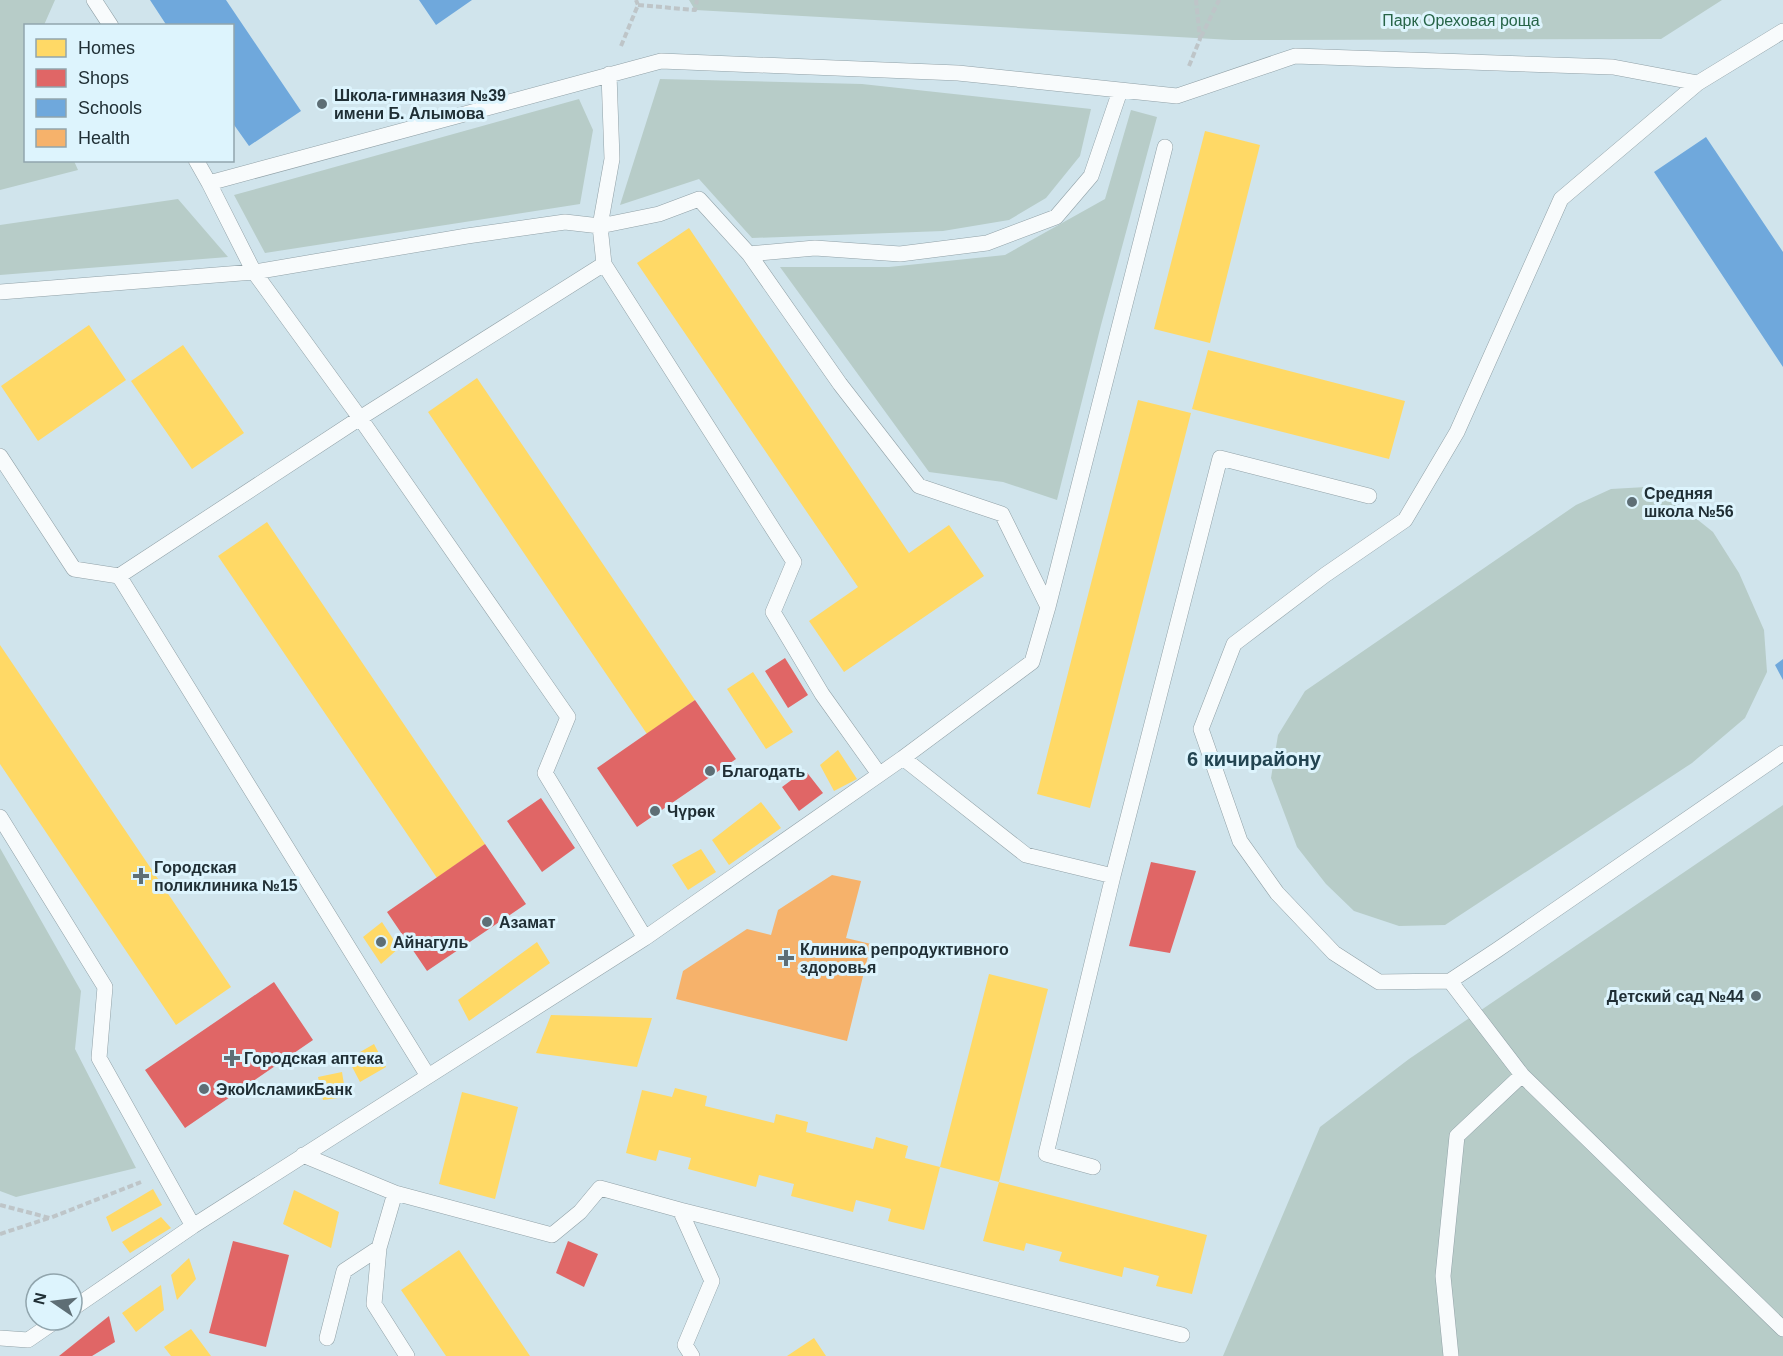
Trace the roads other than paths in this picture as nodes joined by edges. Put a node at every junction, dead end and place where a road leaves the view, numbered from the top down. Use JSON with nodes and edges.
{"nodes":[{"id":1,"x":94,"y":0,"type":"edge"},
{"id":2,"x":110,"y":24,"type":"edge"},
{"id":3,"x":1783,"y":31,"type":"edge"},
{"id":4,"x":609,"y":74,"type":"junction"},
{"id":5,"x":1698,"y":83,"type":"junction"},
{"id":6,"x":1120,"y":91,"type":"junction"},
{"id":7,"x":1165,"y":147,"type":"dead end"},
{"id":8,"x":197,"y":162,"type":"edge"},
{"id":9,"x":209,"y":183,"type":"junction"},
{"id":10,"x":600,"y":226,"type":"junction"},
{"id":11,"x":749,"y":254,"type":"junction"},
{"id":12,"x":604,"y":264,"type":"junction"},
{"id":13,"x":254,"y":272,"type":"junction"},
{"id":14,"x":0,"y":292,"type":"edge"},
{"id":15,"x":360,"y":418,"type":"junction"},
{"id":16,"x":0,"y":456,"type":"edge"},
{"id":17,"x":1369,"y":496,"type":"dead end"},
{"id":18,"x":120,"y":576,"type":"junction"},
{"id":19,"x":1048,"y":607,"type":"junction"},
{"id":20,"x":1783,"y":753,"type":"edge"},
{"id":21,"x":903,"y":758,"type":"junction"},
{"id":22,"x":879,"y":774,"type":"junction"},
{"id":23,"x":0,"y":817,"type":"edge"},
{"id":24,"x":1113,"y":876,"type":"junction"},
{"id":25,"x":645,"y":938,"type":"junction"},
{"id":26,"x":1450,"y":981,"type":"junction"},
{"id":27,"x":1522,"y":1075,"type":"junction"},
{"id":28,"x":428,"y":1076,"type":"junction"},
{"id":29,"x":303,"y":1155,"type":"junction"},
{"id":30,"x":1093,"y":1167,"type":"dead end"},
{"id":31,"x":395,"y":1193,"type":"junction"},
{"id":32,"x":680,"y":1210,"type":"junction"},
{"id":33,"x":194,"y":1226,"type":"junction"},
{"id":34,"x":379,"y":1248,"type":"junction"},
{"id":35,"x":84,"y":1302,"type":"edge"},
{"id":36,"x":1783,"y":1329,"type":"edge"},
{"id":37,"x":40,"y":1332,"type":"edge"},
{"id":38,"x":1182,"y":1335,"type":"dead end"},
{"id":39,"x":0,"y":1338,"type":"edge"},
{"id":40,"x":327,"y":1338,"type":"dead end"},
{"id":41,"x":407,"y":1356,"type":"edge"},
{"id":42,"x":692,"y":1356,"type":"edge"},
{"id":43,"x":1450,"y":1356,"type":"edge"}],
"edges":[{"from":1,"to":2,"type":"lane"},
{"from":3,"to":5,"type":"lane"},
{"from":4,"to":6,"type":"lane"},
{"from":4,"to":9,"type":"lane"},
{"from":4,"to":10,"type":"lane"},
{"from":5,"to":6,"type":"lane"},
{"from":5,"to":26,"type":"lane"},
{"from":6,"to":11,"type":"lane"},
{"from":7,"to":19,"type":"lane"},
{"from":8,"to":9,"type":"lane"},
{"from":9,"to":13,"type":"lane"},
{"from":10,"to":11,"type":"lane"},
{"from":10,"to":12,"type":"lane"},
{"from":10,"to":13,"type":"lane"},
{"from":11,"to":19,"type":"lane"},
{"from":12,"to":15,"type":"lane"},
{"from":12,"to":22,"type":"lane"},
{"from":13,"to":14,"type":"lane"},
{"from":13,"to":15,"type":"lane"},
{"from":15,"to":18,"type":"lane"},
{"from":15,"to":25,"type":"lane"},
{"from":16,"to":18,"type":"lane"},
{"from":17,"to":24,"type":"lane"},
{"from":18,"to":28,"type":"lane"},
{"from":19,"to":21,"type":"lane"},
{"from":20,"to":26,"type":"lane"},
{"from":21,"to":22,"type":"lane"},
{"from":21,"to":24,"type":"lane"},
{"from":22,"to":25,"type":"lane"},
{"from":23,"to":33,"type":"lane"},
{"from":24,"to":30,"type":"lane"},
{"from":25,"to":28,"type":"lane"},
{"from":26,"to":27,"type":"lane"},
{"from":27,"to":36,"type":"lane"},
{"from":27,"to":43,"type":"lane"},
{"from":28,"to":29,"type":"lane"},
{"from":29,"to":31,"type":"lane"},
{"from":29,"to":33,"type":"lane"},
{"from":31,"to":32,"type":"lane"},
{"from":31,"to":34,"type":"lane"},
{"from":32,"to":38,"type":"lane"},
{"from":32,"to":42,"type":"lane"},
{"from":33,"to":35,"type":"lane"},
{"from":34,"to":40,"type":"lane"},
{"from":34,"to":41,"type":"lane"},
{"from":37,"to":39,"type":"lane"}]}
